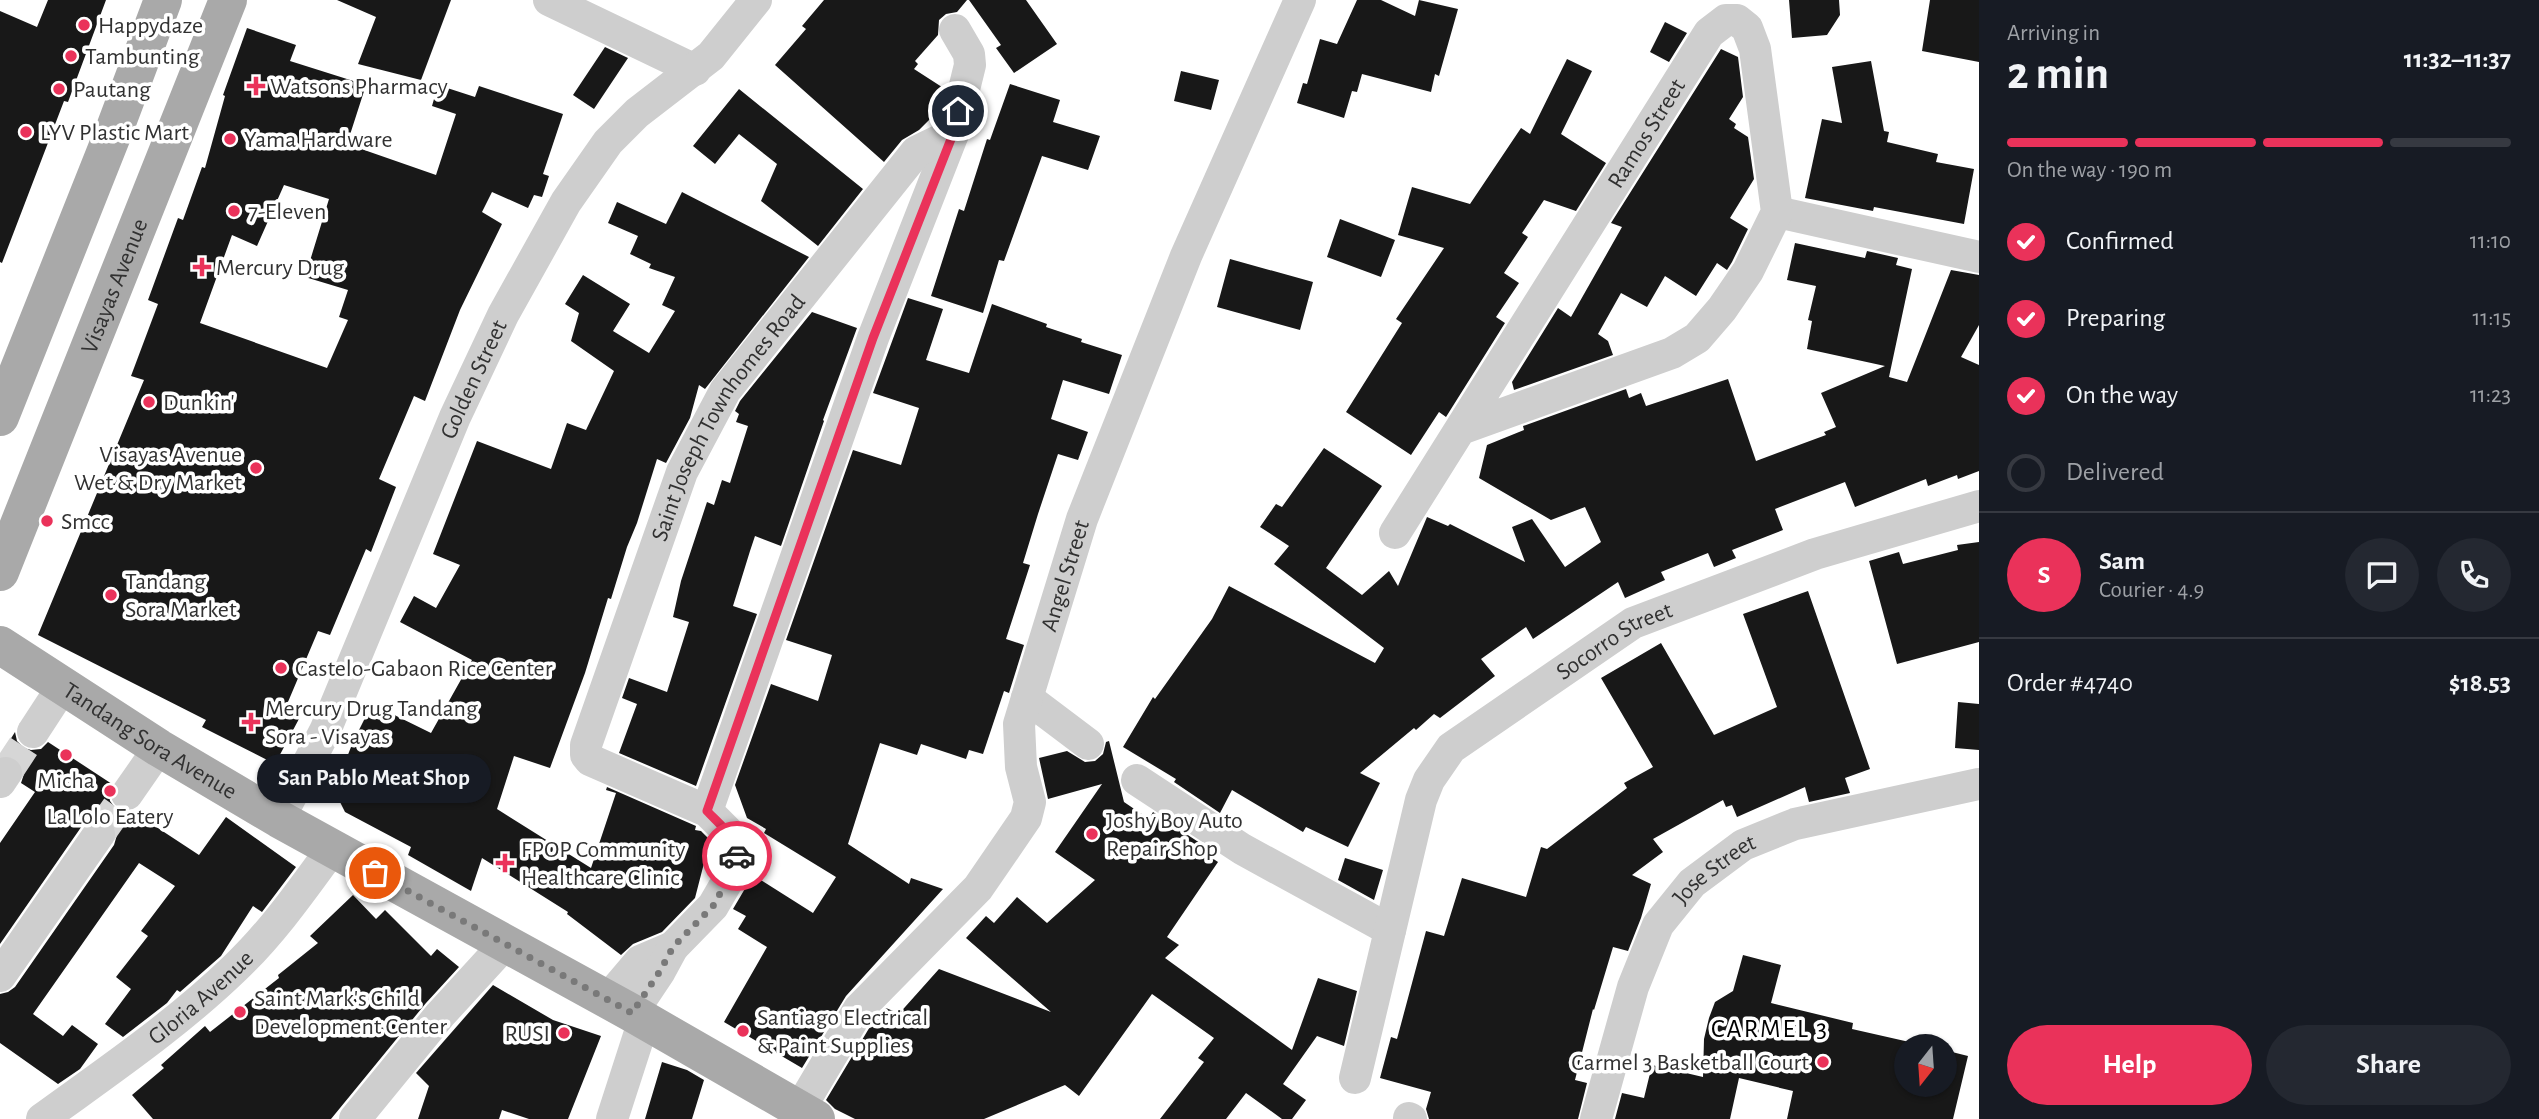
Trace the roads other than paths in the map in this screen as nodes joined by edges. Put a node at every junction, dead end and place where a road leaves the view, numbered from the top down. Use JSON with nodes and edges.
{"nodes":[{"id":1,"x":163,"y":0,"type":"edge"},
{"id":2,"x":228,"y":0,"type":"edge"},
{"id":3,"x":549,"y":0,"type":"edge"},
{"id":4,"x":756,"y":0,"type":"edge"},
{"id":5,"x":1300,"y":0,"type":"edge"},
{"id":6,"x":955,"y":30,"type":"dead end"},
{"id":7,"x":695,"y":70,"type":"junction"},
{"id":8,"x":128,"y":91,"type":"junction"},
{"id":9,"x":184,"y":111,"type":"junction"},
{"id":10,"x":953,"y":134,"type":"junction"},
{"id":11,"x":1777,"y":212,"type":"junction"},
{"id":12,"x":1979,"y":257,"type":"edge"},
{"id":13,"x":0,"y":417,"type":"edge"},
{"id":14,"x":1461,"y":429,"type":"junction"},
{"id":15,"x":1979,"y":506,"type":"edge"},
{"id":16,"x":1395,"y":533,"type":"dead end"},
{"id":17,"x":0,"y":572,"type":"edge"},
{"id":18,"x":0,"y":645,"type":"edge"},
{"id":19,"x":63,"y":686,"type":"junction"},
{"id":20,"x":1027,"y":698,"type":"junction"},
{"id":21,"x":33,"y":732,"type":"tunnel mouth"},
{"id":22,"x":1088,"y":744,"type":"dead end"},
{"id":23,"x":159,"y":748,"type":"junction"},
{"id":24,"x":1138,"y":780,"type":"dead end"},
{"id":25,"x":1979,"y":784,"type":"edge"},
{"id":26,"x":127,"y":794,"type":"tunnel mouth"},
{"id":27,"x":707,"y":811,"type":"junction"},
{"id":28,"x":279,"y":819,"type":"junction"},
{"id":29,"x":99,"y":834,"type":"tunnel mouth"},
{"id":30,"x":332,"y":849,"type":"junction"},
{"id":31,"x":1391,"y":930,"type":"junction"},
{"id":32,"x":504,"y":945,"type":"junction"},
{"id":33,"x":0,"y":976,"type":"edge"},
{"id":34,"x":627,"y":1011,"type":"junction"},
{"id":35,"x":1355,"y":1078,"type":"dead end"},
{"id":36,"x":807,"y":1114,"type":"edge"},
{"id":37,"x":41,"y":1119,"type":"edge"},
{"id":38,"x":355,"y":1119,"type":"edge"},
{"id":39,"x":612,"y":1119,"type":"edge"},
{"id":40,"x":1596,"y":1119,"type":"edge"}],
"edges":[{"from":1,"to":8,"type":"main road"},
{"from":2,"to":9,"type":"main road","name":"Visayas Avenue"},
{"from":3,"to":7,"type":"street"},
{"from":4,"to":7,"type":"street","name":"Golden Street"},
{"from":5,"to":20,"type":"street","name":"Angel Street"},
{"from":6,"to":10,"type":"street"},
{"from":7,"to":28,"type":"street","name":"Golden Street"},
{"from":8,"to":9,"type":"main road"},
{"from":8,"to":13,"type":"main road"},
{"from":9,"to":17,"type":"main road","name":"Visayas Avenue"},
{"from":10,"to":27,"type":"street"},
{"from":10,"to":27,"type":"street","name":"Saint Joseph Townhomes Road"},
{"from":11,"to":12,"type":"street"},
{"from":11,"to":14,"type":"street"},
{"from":11,"to":14,"type":"street","name":"Ramos Street"},
{"from":14,"to":16,"type":"street","name":"Ramos Street"},
{"from":15,"to":31,"type":"street","name":"Socorro Street"},
{"from":18,"to":19,"type":"main road","name":"Tandang Sora Avenue"},
{"from":19,"to":21,"type":"street"},
{"from":19,"to":23,"type":"main road","name":"Tandang Sora Avenue"},
{"from":20,"to":22,"type":"street"},
{"from":20,"to":36,"type":"street","name":"Angel Street"},
{"from":23,"to":26,"type":"street"},
{"from":23,"to":28,"type":"main road","name":"Tandang Sora Avenue"},
{"from":24,"to":31,"type":"street"},
{"from":25,"to":40,"type":"street","name":"Jose Street"},
{"from":27,"to":34,"type":"street"},
{"from":28,"to":30,"type":"main road","name":"Tandang Sora Avenue"},
{"from":29,"to":33,"type":"street"},
{"from":30,"to":32,"type":"main road","name":"Tandang Sora Avenue"},
{"from":30,"to":37,"type":"street","name":"Gloria Avenue"},
{"from":31,"to":35,"type":"street","name":"Socorro Street"},
{"from":32,"to":34,"type":"main road","name":"Tandang Sora Avenue"},
{"from":32,"to":38,"type":"street"},
{"from":34,"to":36,"type":"main road","name":"Tandang Sora Avenue"},
{"from":34,"to":39,"type":"street"}]}
